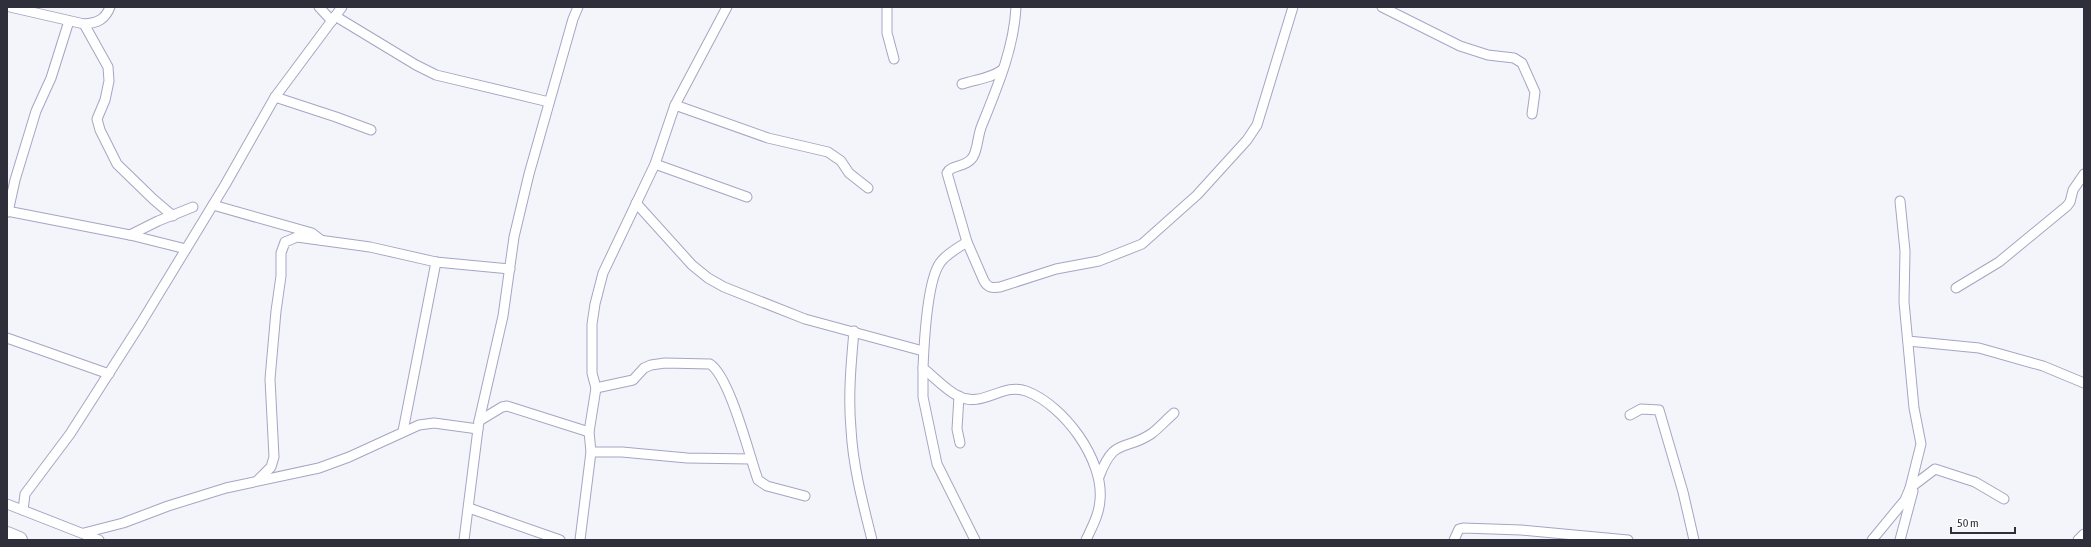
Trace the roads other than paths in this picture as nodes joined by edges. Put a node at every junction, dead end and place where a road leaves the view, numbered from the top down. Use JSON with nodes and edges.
{"nodes":[{"id":1,"x":10,"y":7,"type":"edge"},
{"id":2,"x":110,"y":7,"type":"edge"},
{"id":3,"x":319,"y":7,"type":"edge"},
{"id":4,"x":342,"y":7,"type":"edge"},
{"id":5,"x":578,"y":7,"type":"edge"},
{"id":6,"x":727,"y":7,"type":"edge"},
{"id":7,"x":887,"y":7,"type":"edge"},
{"id":8,"x":1016,"y":7,"type":"edge"},
{"id":9,"x":1293,"y":7,"type":"edge"},
{"id":10,"x":1382,"y":7,"type":"edge"},
{"id":11,"x":1395,"y":9,"type":"edge"},
{"id":12,"x":333,"y":18,"type":"junction"},
{"id":13,"x":69,"y":21,"type":"junction"},
{"id":14,"x":84,"y":24,"type":"junction"},
{"id":15,"x":894,"y":59,"type":"dead end"},
{"id":16,"x":1002,"y":70,"type":"junction"},
{"id":17,"x":962,"y":84,"type":"dead end"},
{"id":18,"x":275,"y":97,"type":"junction"},
{"id":19,"x":549,"y":102,"type":"junction"},
{"id":20,"x":675,"y":105,"type":"junction"},
{"id":21,"x":1532,"y":114,"type":"dead end"},
{"id":22,"x":372,"y":130,"type":"dead end"},
{"id":23,"x":655,"y":164,"type":"junction"},
{"id":24,"x":2084,"y":174,"type":"edge"},
{"id":25,"x":868,"y":188,"type":"dead end"},
{"id":26,"x":747,"y":197,"type":"dead end"},
{"id":27,"x":1900,"y":201,"type":"dead end"},
{"id":28,"x":636,"y":203,"type":"junction"},
{"id":29,"x":213,"y":205,"type":"junction"},
{"id":30,"x":193,"y":207,"type":"dead end"},
{"id":31,"x":8,"y":211,"type":"edge"},
{"id":32,"x":173,"y":216,"type":"junction"},
{"id":33,"x":130,"y":235,"type":"junction"},
{"id":34,"x":324,"y":242,"type":"junction"},
{"id":35,"x":967,"y":242,"type":"junction"},
{"id":36,"x":186,"y":249,"type":"junction"},
{"id":37,"x":436,"y":262,"type":"junction"},
{"id":38,"x":510,"y":269,"type":"junction"},
{"id":39,"x":1956,"y":288,"type":"dead end"},
{"id":40,"x":854,"y":331,"type":"junction"},
{"id":41,"x":7,"y":338,"type":"edge"},
{"id":42,"x":1908,"y":341,"type":"junction"},
{"id":43,"x":923,"y":352,"type":"junction"},
{"id":44,"x":923,"y":368,"type":"junction"},
{"id":45,"x":109,"y":374,"type":"junction"},
{"id":46,"x":2084,"y":383,"type":"edge"},
{"id":47,"x":596,"y":388,"type":"junction"},
{"id":48,"x":959,"y":396,"type":"junction"},
{"id":49,"x":1174,"y":413,"type":"dead end"},
{"id":50,"x":1630,"y":415,"type":"dead end"},
{"id":51,"x":478,"y":425,"type":"junction"},
{"id":52,"x":403,"y":431,"type":"junction"},
{"id":53,"x":589,"y":432,"type":"junction"},
{"id":54,"x":960,"y":443,"type":"dead end"},
{"id":55,"x":591,"y":452,"type":"junction"},
{"id":56,"x":751,"y":459,"type":"junction"},
{"id":57,"x":1099,"y":477,"type":"junction"},
{"id":58,"x":258,"y":480,"type":"junction"},
{"id":59,"x":1912,"y":486,"type":"junction"},
{"id":60,"x":804,"y":496,"type":"dead end"},
{"id":61,"x":2004,"y":499,"type":"dead end"},
{"id":62,"x":7,"y":504,"type":"edge"},
{"id":63,"x":469,"y":508,"type":"junction"},
{"id":64,"x":23,"y":510,"type":"junction"},
{"id":65,"x":84,"y":533,"type":"junction"},
{"id":66,"x":2084,"y":534,"type":"edge"},
{"id":67,"x":7,"y":535,"type":"edge"},
{"id":68,"x":972,"y":538,"type":"edge"},
{"id":69,"x":19,"y":540,"type":"edge"},
{"id":70,"x":99,"y":540,"type":"edge"},
{"id":71,"x":464,"y":540,"type":"edge"},
{"id":72,"x":560,"y":540,"type":"edge"},
{"id":73,"x":580,"y":540,"type":"edge"},
{"id":74,"x":872,"y":540,"type":"edge"},
{"id":75,"x":1086,"y":540,"type":"edge"},
{"id":76,"x":1454,"y":540,"type":"edge"},
{"id":77,"x":1628,"y":540,"type":"edge"},
{"id":78,"x":1694,"y":540,"type":"edge"},
{"id":79,"x":1872,"y":540,"type":"edge"},
{"id":80,"x":1900,"y":540,"type":"edge"},
{"id":81,"x":2078,"y":540,"type":"edge"}],
"edges":[{"from":1,"to":13,"type":"street"},
{"from":2,"to":14,"type":"street"},
{"from":3,"to":12,"type":"street"},
{"from":4,"to":12,"type":"street"},
{"from":5,"to":19,"type":"street"},
{"from":6,"to":20,"type":"street"},
{"from":7,"to":15,"type":"street"},
{"from":8,"to":16,"type":"street"},
{"from":9,"to":35,"type":"street"},
{"from":10,"to":11,"type":"street"},
{"from":11,"to":21,"type":"street"},
{"from":12,"to":18,"type":"street"},
{"from":12,"to":19,"type":"street"},
{"from":13,"to":14,"type":"street"},
{"from":13,"to":31,"type":"street"},
{"from":14,"to":32,"type":"street"},
{"from":16,"to":17,"type":"street"},
{"from":16,"to":35,"type":"street"},
{"from":18,"to":22,"type":"street"},
{"from":18,"to":29,"type":"street"},
{"from":19,"to":38,"type":"street"},
{"from":20,"to":23,"type":"street"},
{"from":20,"to":25,"type":"street"},
{"from":23,"to":26,"type":"street"},
{"from":23,"to":28,"type":"street"},
{"from":24,"to":39,"type":"street"},
{"from":27,"to":42,"type":"street"},
{"from":28,"to":40,"type":"street"},
{"from":28,"to":47,"type":"street"},
{"from":29,"to":34,"type":"street"},
{"from":29,"to":36,"type":"street"},
{"from":30,"to":32,"type":"street"},
{"from":31,"to":33,"type":"street"},
{"from":32,"to":33,"type":"street"},
{"from":33,"to":36,"type":"street"},
{"from":34,"to":37,"type":"street"},
{"from":34,"to":58,"type":"street"},
{"from":35,"to":43,"type":"street"},
{"from":36,"to":45,"type":"street"},
{"from":37,"to":38,"type":"street"},
{"from":37,"to":52,"type":"street"},
{"from":38,"to":51,"type":"street"},
{"from":40,"to":43,"type":"street"},
{"from":40,"to":74,"type":"street"},
{"from":41,"to":45,"type":"street"},
{"from":42,"to":46,"type":"street"},
{"from":42,"to":59,"type":"street"},
{"from":43,"to":44,"type":"street"},
{"from":44,"to":48,"type":"street"},
{"from":44,"to":68,"type":"street"},
{"from":45,"to":64,"type":"street"},
{"from":47,"to":53,"type":"street"},
{"from":47,"to":56,"type":"street"},
{"from":48,"to":54,"type":"street"},
{"from":48,"to":57,"type":"street"},
{"from":49,"to":57,"type":"street"},
{"from":50,"to":78,"type":"street"},
{"from":51,"to":52,"type":"street"},
{"from":51,"to":53,"type":"street"},
{"from":51,"to":63,"type":"street"},
{"from":52,"to":58,"type":"street"},
{"from":53,"to":55,"type":"street"},
{"from":55,"to":56,"type":"street"},
{"from":55,"to":73,"type":"street"},
{"from":56,"to":60,"type":"street"},
{"from":57,"to":75,"type":"street"},
{"from":58,"to":65,"type":"street"},
{"from":59,"to":61,"type":"street"},
{"from":59,"to":79,"type":"street"},
{"from":59,"to":80,"type":"street"},
{"from":62,"to":64,"type":"street"},
{"from":63,"to":71,"type":"street"},
{"from":63,"to":72,"type":"street"},
{"from":64,"to":65,"type":"street"},
{"from":65,"to":70,"type":"street"},
{"from":66,"to":81,"type":"street"},
{"from":67,"to":69,"type":"highway"},
{"from":76,"to":77,"type":"street"}]}
